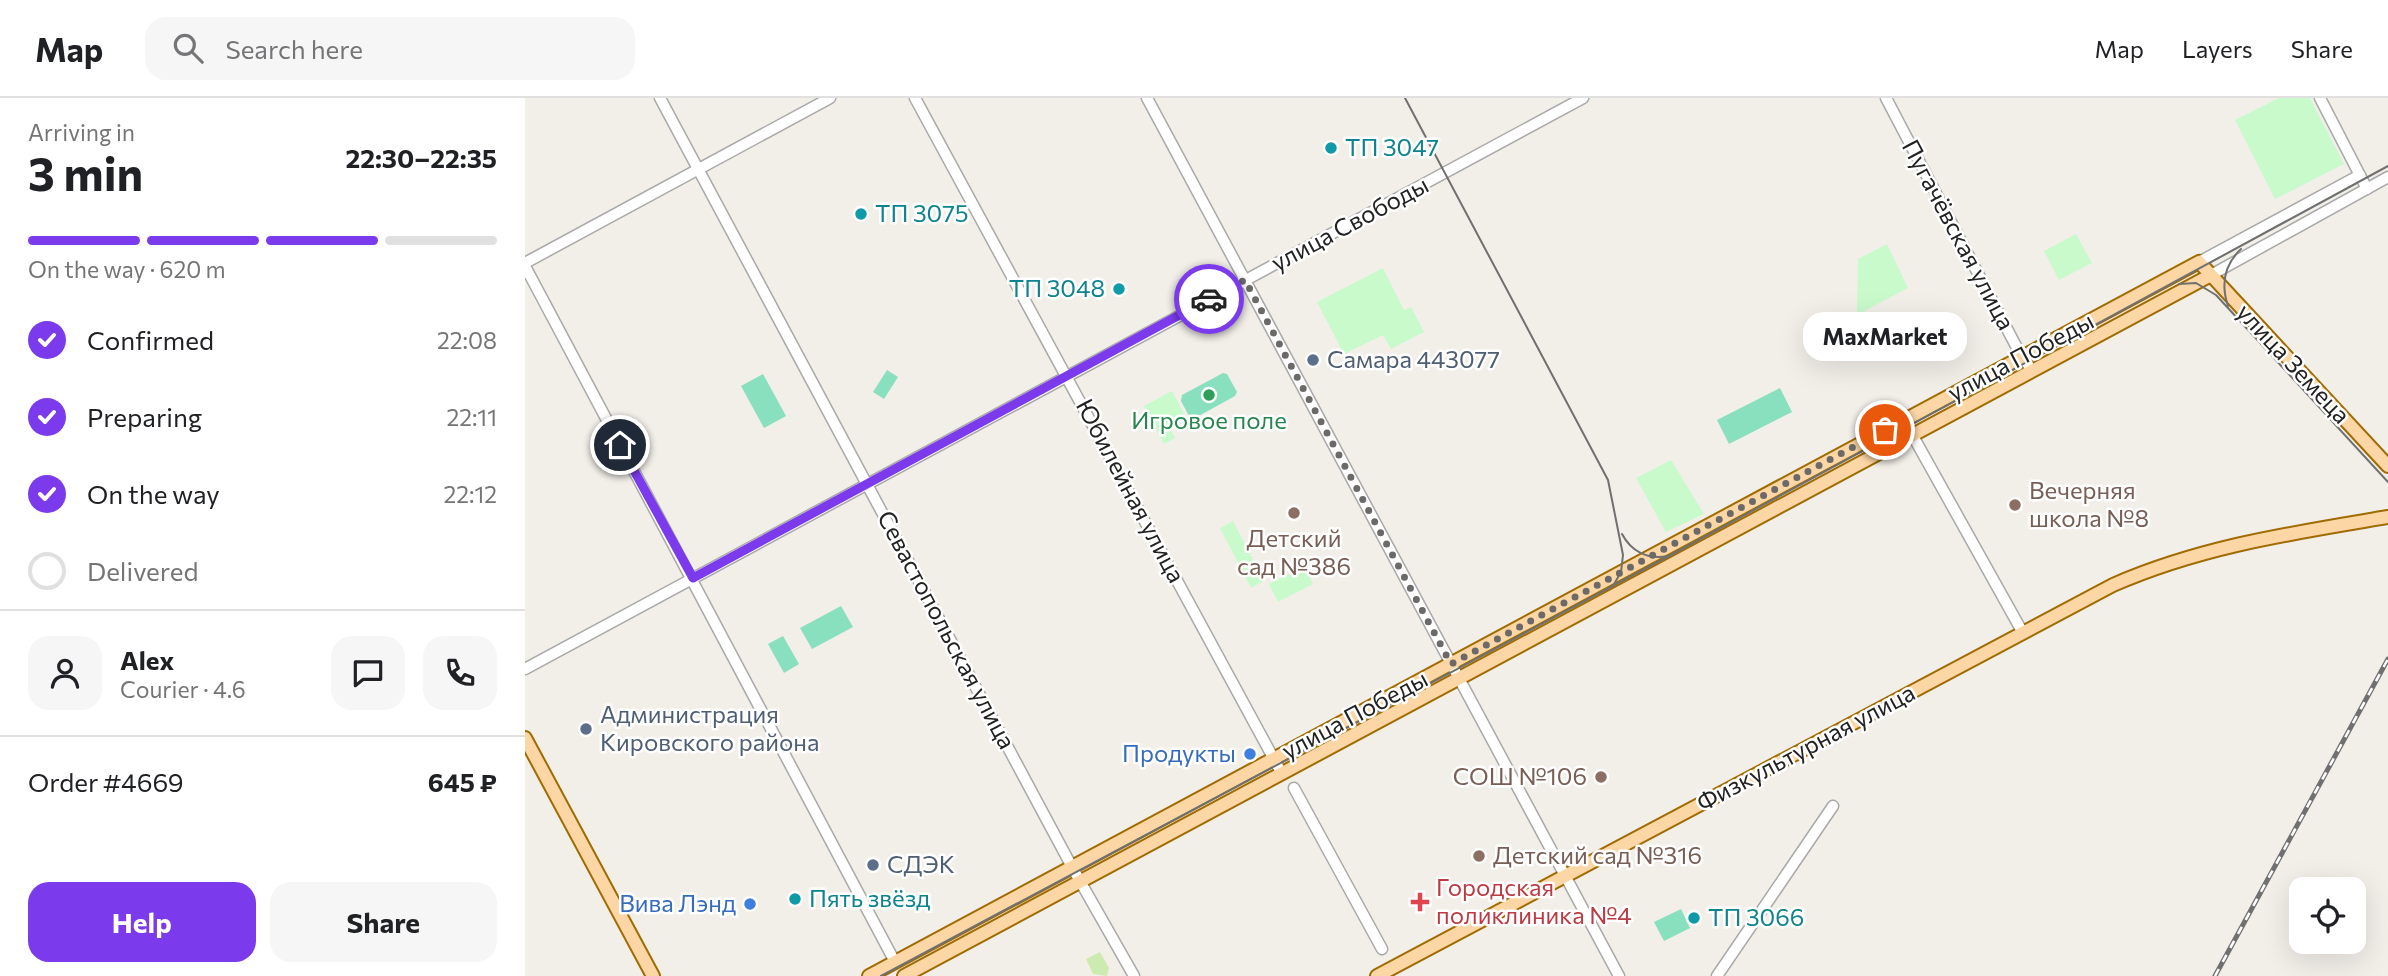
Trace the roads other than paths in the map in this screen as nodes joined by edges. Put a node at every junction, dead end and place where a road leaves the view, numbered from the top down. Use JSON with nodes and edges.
{"nodes":[{"id":1,"x":660,"y":98,"type":"edge"},
{"id":2,"x":830,"y":98,"type":"edge"},
{"id":3,"x":915,"y":98,"type":"edge"},
{"id":4,"x":1147,"y":98,"type":"edge"},
{"id":5,"x":1583,"y":98,"type":"edge"},
{"id":6,"x":1886,"y":98,"type":"edge"},
{"id":7,"x":2320,"y":98,"type":"edge"},
{"id":8,"x":698,"y":169,"type":"junction"},
{"id":9,"x":2360,"y":175,"type":"junction"},
{"id":10,"x":2385,"y":178,"type":"edge"},
{"id":11,"x":2367,"y":189,"type":"junction"},
{"id":12,"x":2199,"y":262,"type":"junction"},
{"id":13,"x":525,"y":264,"type":"edge"},
{"id":14,"x":2211,"y":275,"type":"junction"},
{"id":15,"x":1245,"y":280,"type":"junction"},
{"id":16,"x":2023,"y":356,"type":"junction"},
{"id":17,"x":2032,"y":371,"type":"junction"},
{"id":18,"x":1068,"y":375,"type":"junction"},
{"id":19,"x":1904,"y":420,"type":"junction"},
{"id":20,"x":1914,"y":435,"type":"junction"},
{"id":21,"x":2388,"y":466,"type":"edge"},
{"id":22,"x":867,"y":484,"type":"junction"},
{"id":23,"x":2388,"y":517,"type":"edge"},
{"id":24,"x":693,"y":578,"type":"junction"},
{"id":25,"x":2023,"y":633,"type":"junction"},
{"id":26,"x":1451,"y":664,"type":"junction"},
{"id":27,"x":525,"y":669,"type":"edge"},
{"id":28,"x":1458,"y":678,"type":"junction"},
{"id":29,"x":525,"y":738,"type":"edge"},
{"id":30,"x":1273,"y":759,"type":"junction"},
{"id":31,"x":1282,"y":774,"type":"junction"},
{"id":32,"x":1294,"y":788,"type":"dead end"},
{"id":33,"x":1833,"y":806,"type":"dead end"},
{"id":34,"x":1069,"y":861,"type":"junction"},
{"id":35,"x":1565,"y":876,"type":"junction"},
{"id":36,"x":1080,"y":881,"type":"junction"},
{"id":37,"x":1382,"y":949,"type":"dead end"},
{"id":38,"x":895,"y":962,"type":"junction"},
{"id":39,"x":653,"y":976,"type":"edge"},
{"id":40,"x":869,"y":976,"type":"edge"},
{"id":41,"x":902,"y":976,"type":"edge"},
{"id":42,"x":1134,"y":976,"type":"edge"},
{"id":43,"x":1377,"y":976,"type":"edge"},
{"id":44,"x":1619,"y":976,"type":"edge"},
{"id":45,"x":1717,"y":976,"type":"edge"}],
"edges":[{"from":1,"to":8,"type":"street","name":"Севастопольская улица"},
{"from":2,"to":8,"type":"street"},
{"from":3,"to":18,"type":"street","name":"Юбилейная улица"},
{"from":4,"to":15,"type":"street"},
{"from":5,"to":15,"type":"street","name":"улица Свободы"},
{"from":6,"to":16,"type":"street","name":"Пугачёвская улица"},
{"from":7,"to":9,"type":"street"},
{"from":8,"to":13,"type":"street"},
{"from":8,"to":22,"type":"street","name":"Севастопольская улица"},
{"from":9,"to":11,"type":"street"},
{"from":9,"to":12,"type":"street","name":"улица Победы"},
{"from":10,"to":11,"type":"street","name":"улица Победы"},
{"from":11,"to":14,"type":"street","name":"улица Победы"},
{"from":12,"to":14,"type":"main road","name":"улица Земеца"},
{"from":12,"to":16,"type":"main road","name":"улица Победы"},
{"from":13,"to":24,"type":"street"},
{"from":14,"to":17,"type":"main road","name":"улица Победы"},
{"from":14,"to":21,"type":"main road","name":"улица Земеца"},
{"from":15,"to":18,"type":"street","name":"улица Свободы"},
{"from":15,"to":26,"type":"street"},
{"from":16,"to":17,"type":"street","name":"Пугачёвская улица"},
{"from":16,"to":19,"type":"main road","name":"улица Победы"},
{"from":17,"to":20,"type":"main road","name":"улица Победы"},
{"from":18,"to":22,"type":"street","name":"улица Свободы"},
{"from":18,"to":30,"type":"street","name":"Юбилейная улица"},
{"from":19,"to":20,"type":"street"},
{"from":19,"to":26,"type":"main road","name":"улица Победы"},
{"from":20,"to":25,"type":"street"},
{"from":20,"to":28,"type":"main road","name":"улица Победы"},
{"from":22,"to":24,"type":"street","name":"улица Свободы"},
{"from":22,"to":34,"type":"street","name":"Севастопольская улица"},
{"from":23,"to":25,"type":"main road","name":"Физкультурная улица"},
{"from":24,"to":27,"type":"street","name":"улица Свободы"},
{"from":24,"to":38,"type":"street"},
{"from":25,"to":35,"type":"main road","name":"Физкультурная улица"},
{"from":26,"to":28,"type":"street"},
{"from":26,"to":30,"type":"main road","name":"улица Победы"},
{"from":28,"to":31,"type":"main road","name":"улица Победы"},
{"from":28,"to":35,"type":"street"},
{"from":29,"to":39,"type":"main road"},
{"from":30,"to":31,"type":"street","name":"Юбилейная улица"},
{"from":30,"to":34,"type":"main road","name":"улица Победы"},
{"from":31,"to":36,"type":"main road","name":"улица Победы"},
{"from":32,"to":37,"type":"street"},
{"from":33,"to":45,"type":"street"},
{"from":34,"to":36,"type":"street","name":"Севастопольская улица"},
{"from":34,"to":38,"type":"main road","name":"улица Победы"},
{"from":35,"to":43,"type":"main road","name":"Физкультурная улица"},
{"from":35,"to":44,"type":"street"},
{"from":36,"to":41,"type":"main road","name":"улица Победы"},
{"from":36,"to":42,"type":"street","name":"Севастопольская улица"},
{"from":38,"to":40,"type":"main road","name":"улица Победы"},
{"from":38,"to":41,"type":"main road"}]}
